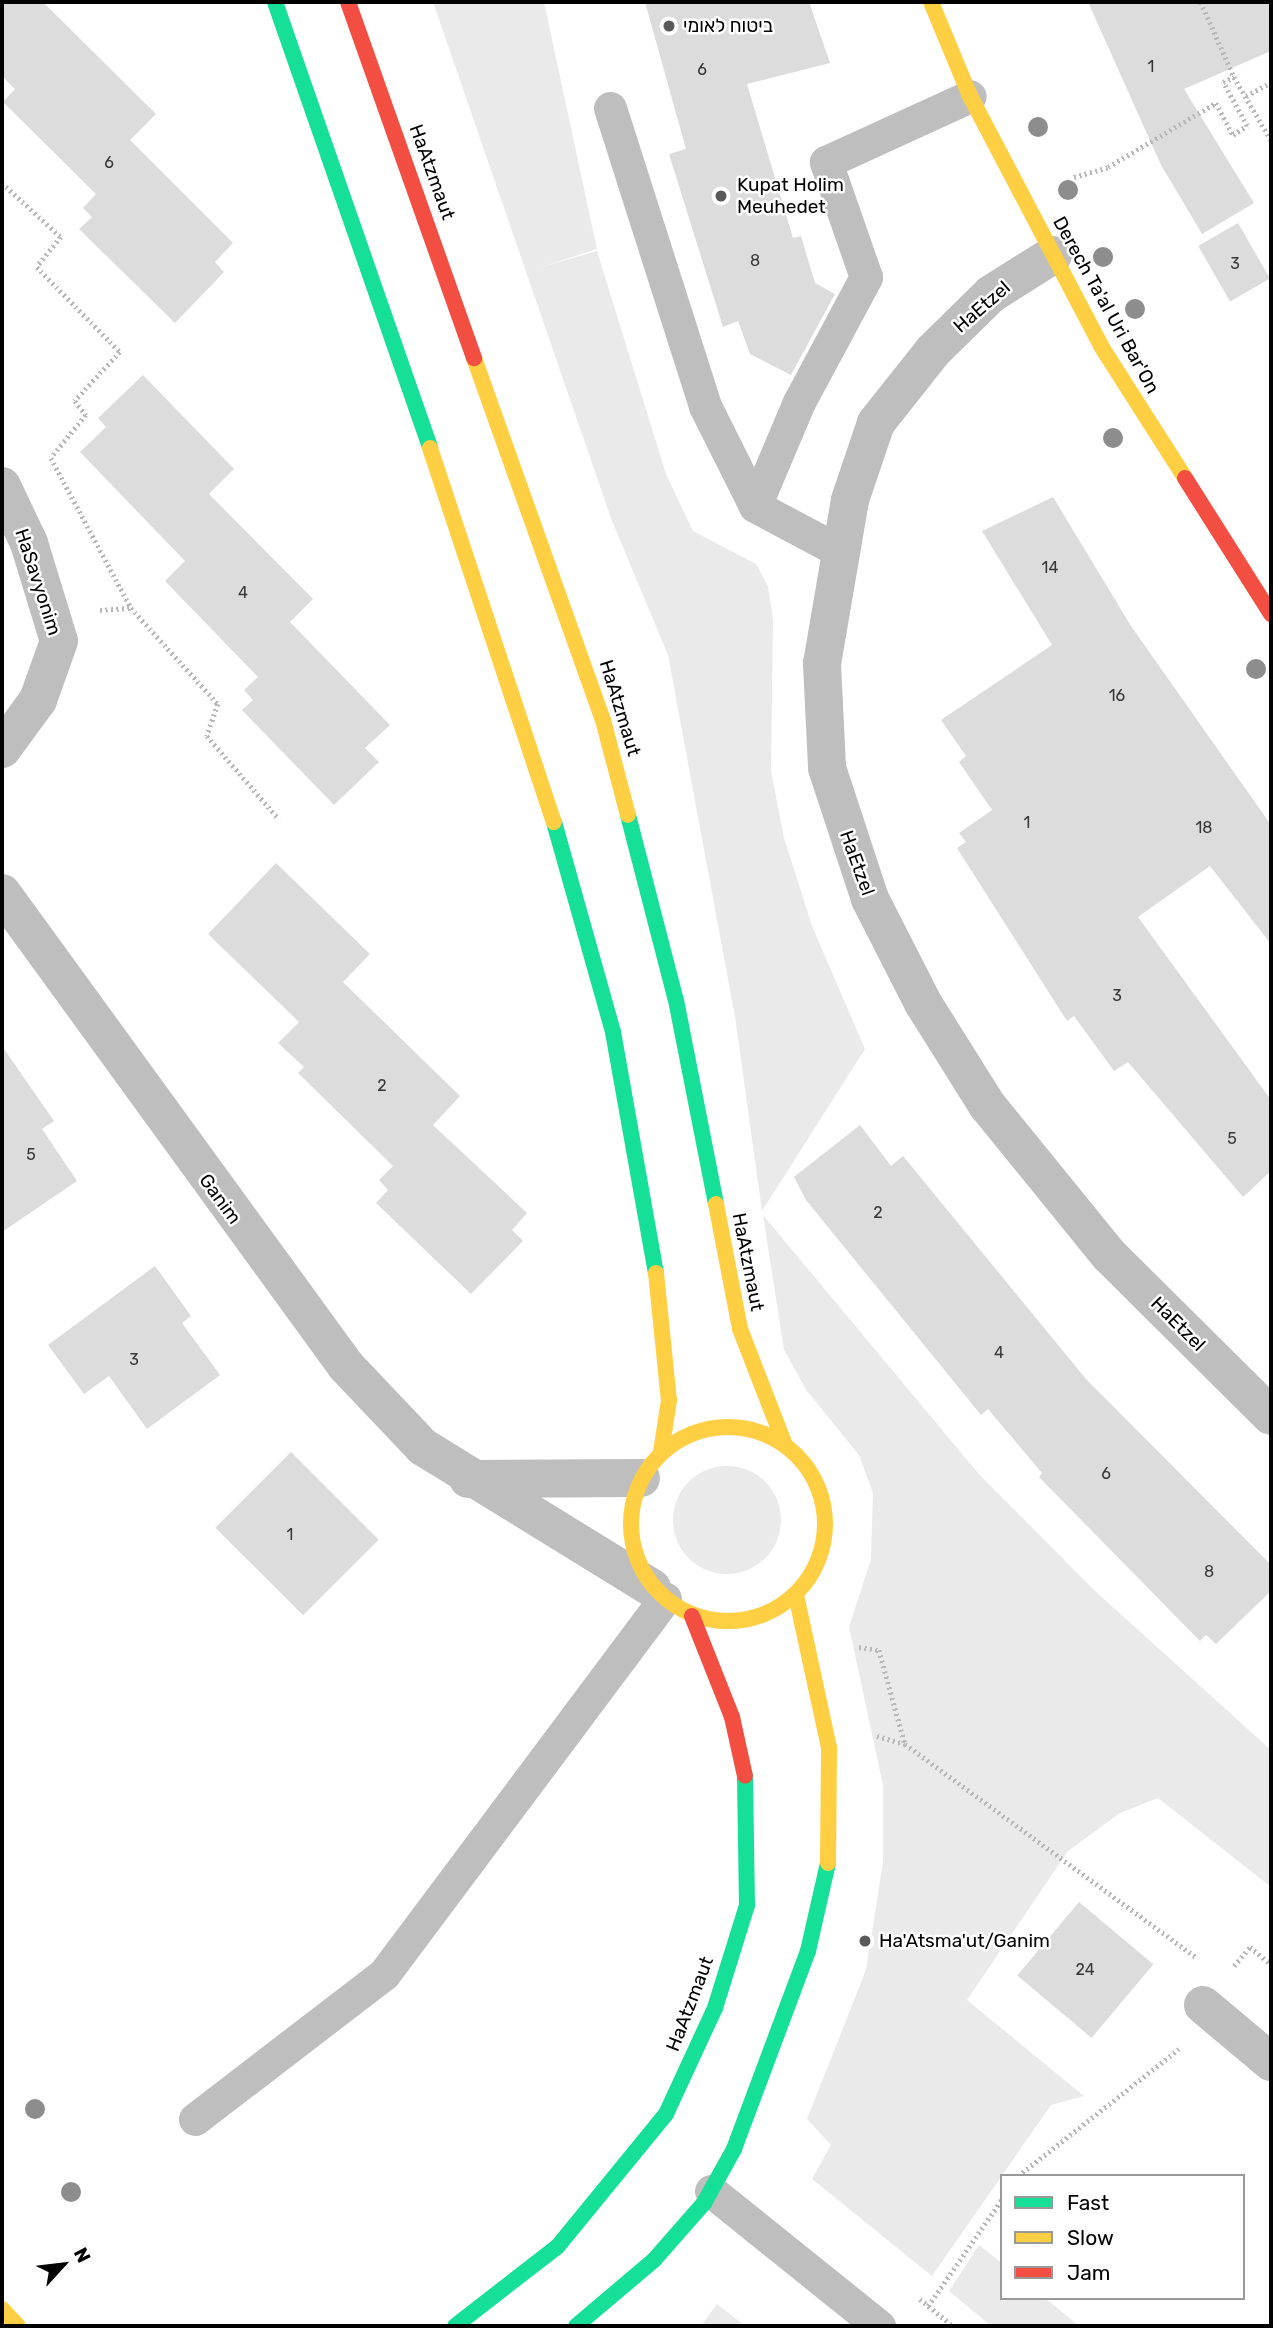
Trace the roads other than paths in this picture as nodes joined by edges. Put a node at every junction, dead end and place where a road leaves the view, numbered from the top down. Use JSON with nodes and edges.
{"nodes":[{"id":1,"x":275,"y":2,"type":"edge"},
{"id":2,"x":348,"y":2,"type":"edge"},
{"id":3,"x":931,"y":2,"type":"edge"},
{"id":4,"x":970,"y":96,"type":"junction"},
{"id":5,"x":610,"y":108,"type":"dead end"},
{"id":6,"x":1053,"y":255,"type":"junction"},
{"id":7,"x":2,"y":486,"type":"edge"},
{"id":8,"x":755,"y":506,"type":"junction"},
{"id":9,"x":841,"y":552,"type":"junction"},
{"id":10,"x":1271,"y":614,"type":"edge"},
{"id":11,"x":2,"y":749,"type":"edge"},
{"id":12,"x":2,"y":893,"type":"edge"},
{"id":13,"x":1271,"y":1416,"type":"edge"},
{"id":14,"x":785,"y":1445,"type":"junction"},
{"id":15,"x":651,"y":1465,"type":"junction"},
{"id":16,"x":468,"y":1479,"type":"junction"},
{"id":17,"x":796,"y":1595,"type":"junction"},
{"id":18,"x":670,"y":1601,"type":"junction"},
{"id":19,"x":1203,"y":2005,"type":"road end"},
{"id":20,"x":1271,"y":2062,"type":"edge"},
{"id":21,"x":195,"y":2119,"type":"dead end"},
{"id":22,"x":711,"y":2190,"type":"junction"},
{"id":23,"x":2,"y":2309,"type":"edge"},
{"id":24,"x":18,"y":2326,"type":"edge"},
{"id":25,"x":455,"y":2326,"type":"edge"},
{"id":26,"x":576,"y":2326,"type":"edge"},
{"id":27,"x":879,"y":2326,"type":"edge"}],
"edges":[{"from":1,"to":15,"type":"street"},
{"from":2,"to":14,"type":"street","name":"HaAtzmaut"},
{"from":3,"to":4,"type":"street","name":"Derech Ta'al Uri Bar'On"},
{"from":4,"to":6,"type":"street","name":"Derech Ta'al Uri Bar'On"},
{"from":4,"to":8,"type":"lane"},
{"from":5,"to":8,"type":"lane"},
{"from":6,"to":9,"type":"street","name":"HaEtzel"},
{"from":6,"to":10,"type":"street","name":"Derech Ta'al Uri Bar'On"},
{"from":7,"to":11,"type":"street","name":"HaSavyonim"},
{"from":8,"to":9,"type":"lane"},
{"from":9,"to":13,"type":"street","name":"HaEtzel"},
{"from":12,"to":16,"type":"street","name":"Ganim"},
{"from":14,"to":15,"type":"street"},
{"from":14,"to":17,"type":"street"},
{"from":15,"to":16,"type":"street"},
{"from":15,"to":18,"type":"street"},
{"from":16,"to":18,"type":"street","name":"Ganim"},
{"from":17,"to":18,"type":"street"},
{"from":17,"to":22,"type":"street"},
{"from":18,"to":21,"type":"lane"},
{"from":18,"to":25,"type":"street","name":"HaAtzmaut"},
{"from":19,"to":20,"type":"street"},
{"from":22,"to":26,"type":"street"},
{"from":22,"to":27,"type":"lane"},
{"from":23,"to":24,"type":"street"}]}
